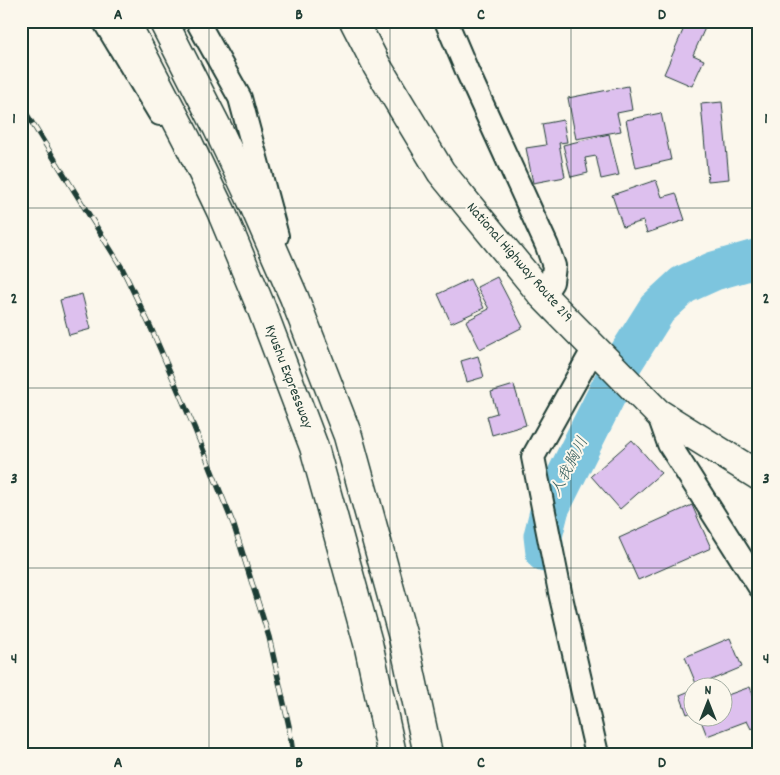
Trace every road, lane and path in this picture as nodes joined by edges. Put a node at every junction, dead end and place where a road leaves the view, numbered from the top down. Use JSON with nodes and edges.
{"nodes":[{"id":1,"x":104,"y":21,"type":"edge"},
{"id":2,"x":126,"y":21,"type":"edge"},
{"id":3,"x":163,"y":21,"type":"edge"},
{"id":4,"x":196,"y":21,"type":"edge"},
{"id":5,"x":354,"y":21,"type":"edge"},
{"id":6,"x":446,"y":21,"type":"edge"},
{"id":7,"x":543,"y":296,"type":"junction"},
{"id":8,"x":294,"y":297,"type":"junction"},
{"id":9,"x":261,"y":307,"type":"junction"},
{"id":10,"x":594,"y":348,"type":"junction"},
{"id":11,"x":658,"y":413,"type":"junction"},
{"id":12,"x":759,"y":476,"type":"edge"},
{"id":13,"x":759,"y":586,"type":"edge"},
{"id":14,"x":392,"y":754,"type":"edge"},
{"id":15,"x":428,"y":754,"type":"edge"},
{"id":16,"x":597,"y":754,"type":"edge"}],
"edges":[{"from":1,"to":9,"type":"street"},
{"from":2,"to":9,"type":"highway","name":"Kyushu Expressway"},
{"from":3,"to":8,"type":"highway"},
{"from":4,"to":8,"type":"street"},
{"from":5,"to":7,"type":"highway","name":"National Highway Route 219"},
{"from":6,"to":7,"type":"street"},
{"from":7,"to":10,"type":"highway","name":"National Highway Route 219"},
{"from":8,"to":15,"type":"highway"},
{"from":9,"to":14,"type":"highway","name":"Kyushu Expressway"},
{"from":10,"to":11,"type":"highway","name":"National Highway Route 219"},
{"from":10,"to":16,"type":"street"},
{"from":11,"to":12,"type":"highway","name":"National Highway Route 219"},
{"from":11,"to":13,"type":"street"}]}
